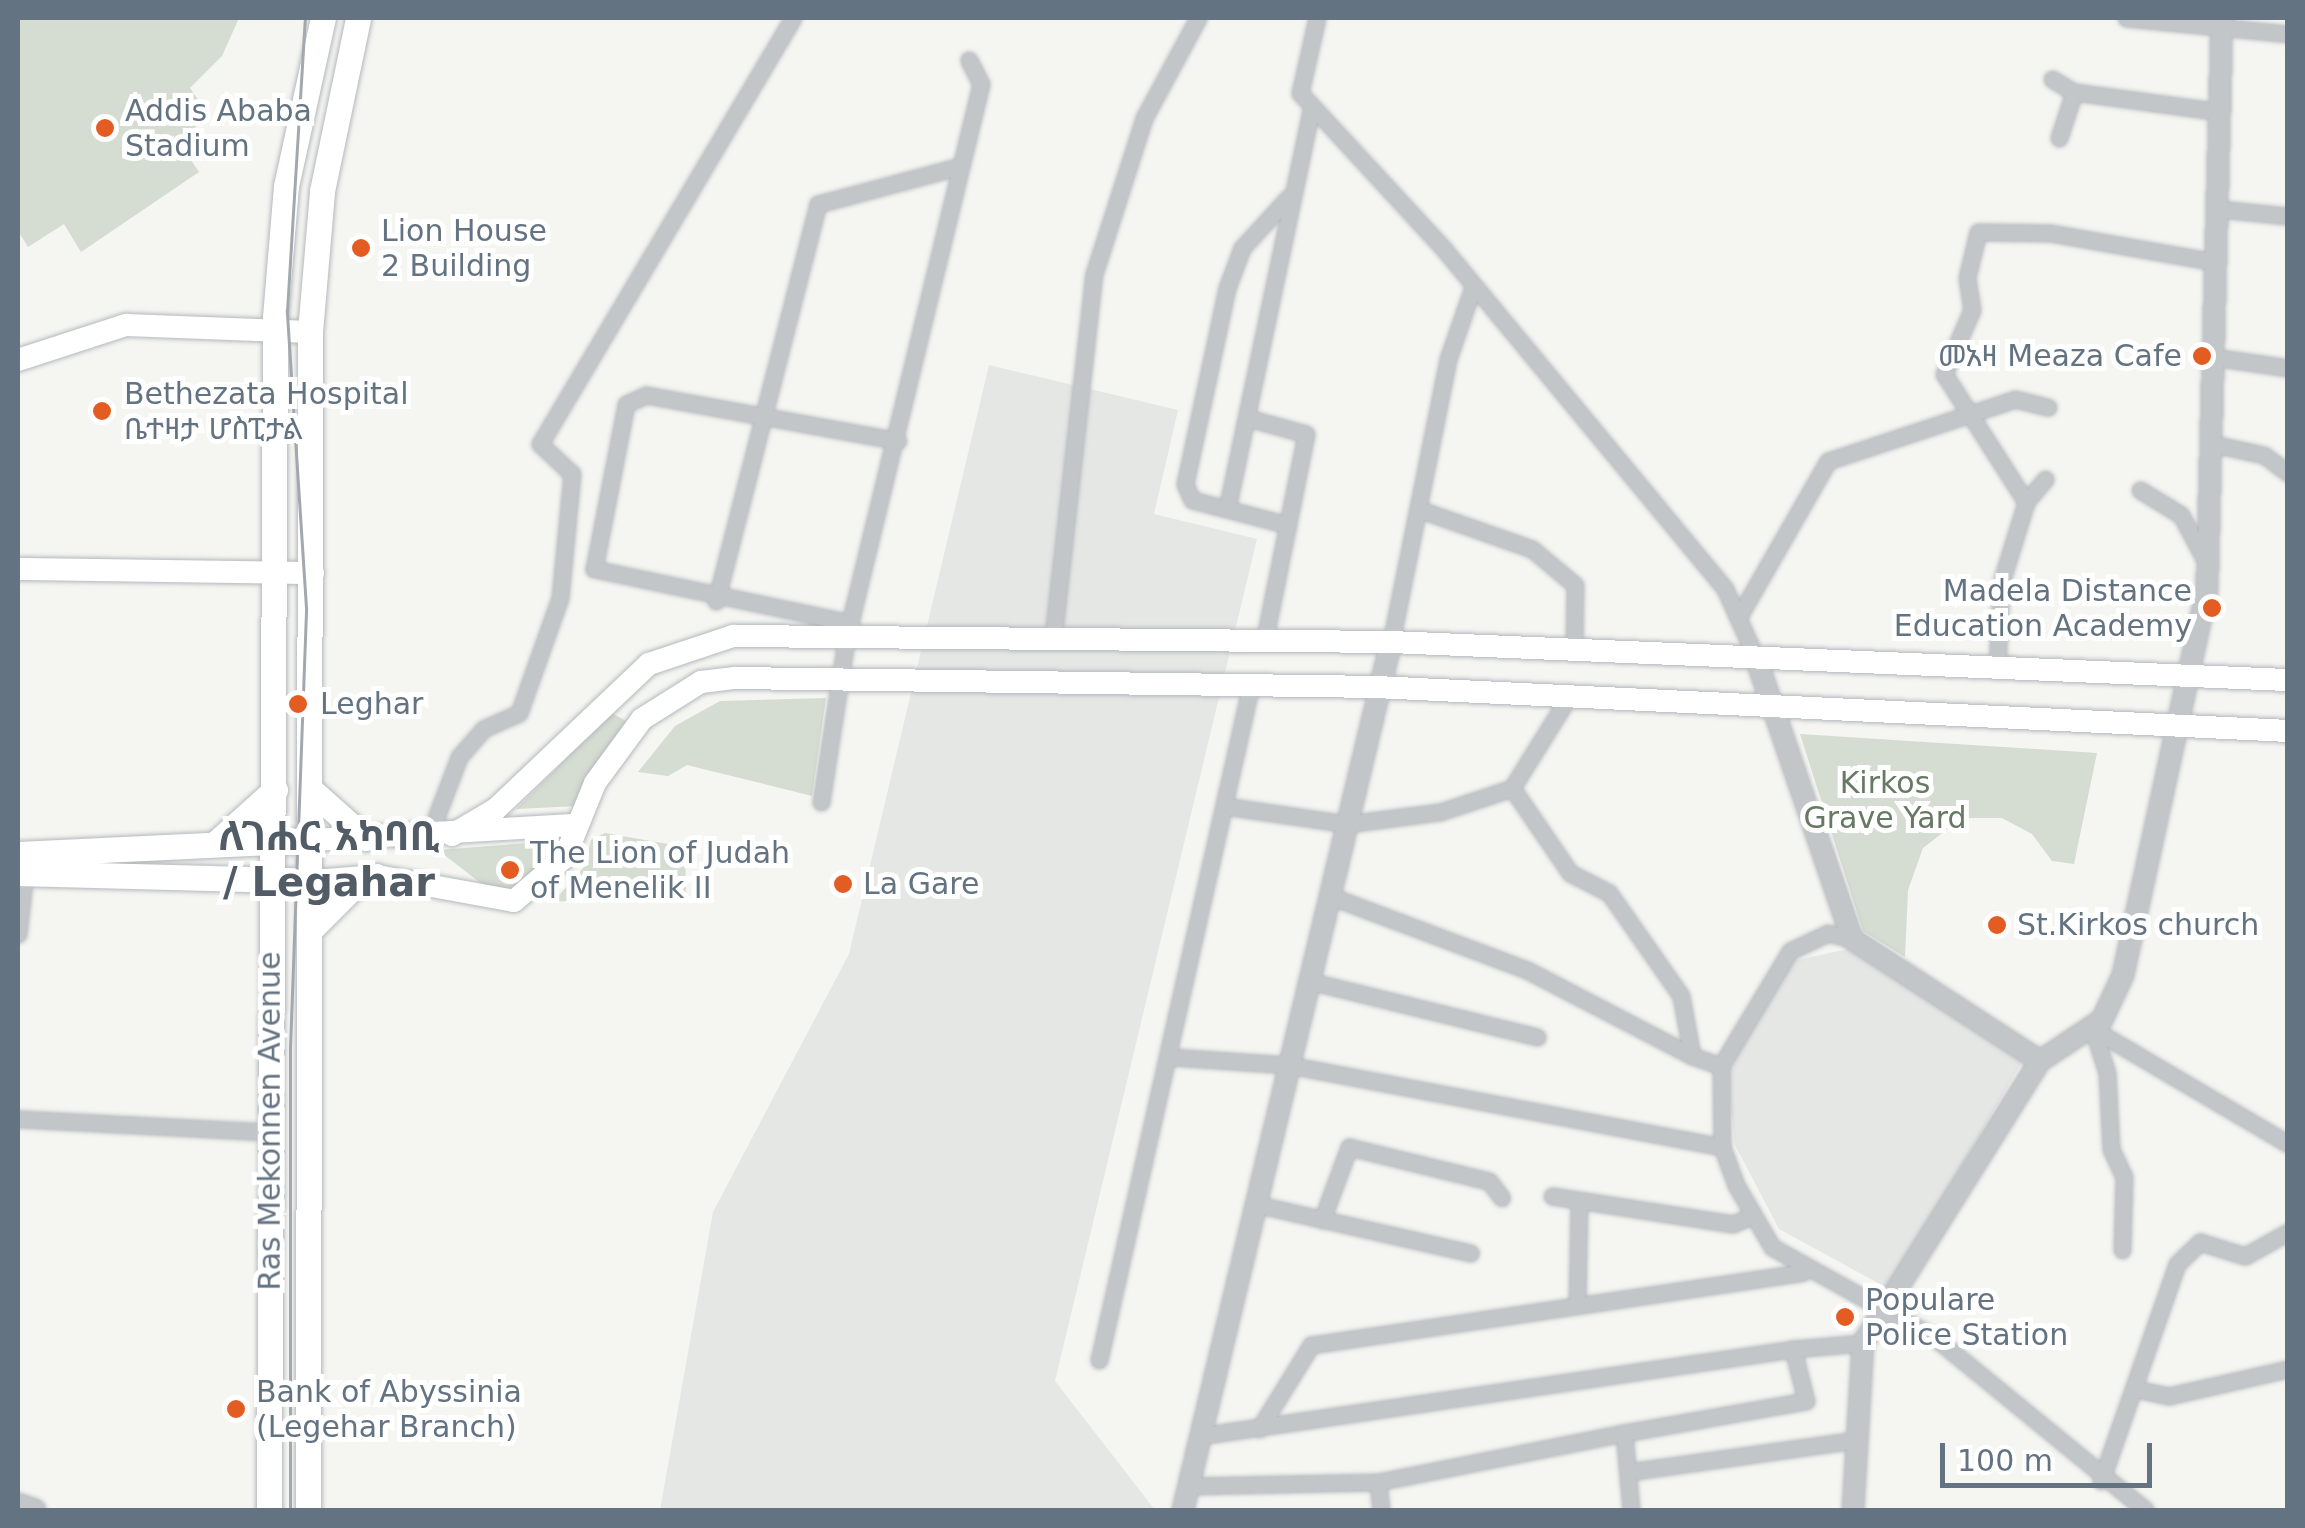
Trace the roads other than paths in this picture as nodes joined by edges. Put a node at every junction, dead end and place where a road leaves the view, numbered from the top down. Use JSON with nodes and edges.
{"nodes":[{"id":1,"x":323,"y":18,"type":"edge"},
{"id":2,"x":358,"y":18,"type":"edge"},
{"id":3,"x":793,"y":18,"type":"edge"},
{"id":4,"x":1198,"y":18,"type":"edge"},
{"id":5,"x":1317,"y":18,"type":"edge"},
{"id":6,"x":2126,"y":18,"type":"edge"},
{"id":7,"x":2222,"y":22,"type":"edge"},
{"id":8,"x":2288,"y":34,"type":"edge"},
{"id":9,"x":969,"y":60,"type":"dead end"},
{"id":10,"x":2052,"y":79,"type":"dead end"},
{"id":11,"x":2074,"y":92,"type":"junction"},
{"id":12,"x":1311,"y":110,"type":"junction"},
{"id":13,"x":2222,"y":112,"type":"junction"},
{"id":14,"x":2059,"y":138,"type":"dead end"},
{"id":15,"x":961,"y":166,"type":"junction"},
{"id":16,"x":1288,"y":198,"type":"junction"},
{"id":17,"x":2219,"y":209,"type":"junction"},
{"id":18,"x":2288,"y":216,"type":"edge"},
{"id":19,"x":2216,"y":262,"type":"junction"},
{"id":20,"x":1472,"y":290,"type":"junction"},
{"id":21,"x":275,"y":331,"type":"junction"},
{"id":22,"x":310,"y":332,"type":"junction"},
{"id":23,"x":2213,"y":357,"type":"junction"},
{"id":24,"x":18,"y":360,"type":"edge"},
{"id":25,"x":2288,"y":368,"type":"edge"},
{"id":26,"x":2048,"y":407,"type":"dead end"},
{"id":27,"x":763,"y":411,"type":"junction"},
{"id":28,"x":1248,"y":418,"type":"junction"},
{"id":29,"x":1965,"y":418,"type":"junction"},
{"id":30,"x":898,"y":441,"type":"junction"},
{"id":31,"x":2213,"y":444,"type":"junction"},
{"id":32,"x":2288,"y":473,"type":"edge"},
{"id":33,"x":2045,"y":479,"type":"dead end"},
{"id":34,"x":2140,"y":490,"type":"dead end"},
{"id":35,"x":2026,"y":502,"type":"junction"},
{"id":36,"x":1228,"y":510,"type":"junction"},
{"id":37,"x":1421,"y":510,"type":"junction"},
{"id":38,"x":1288,"y":526,"type":"junction"},
{"id":39,"x":2209,"y":568,"type":"junction"},
{"id":40,"x":18,"y":569,"type":"edge"},
{"id":41,"x":313,"y":572,"type":"junction"},
{"id":42,"x":276,"y":573,"type":"junction"},
{"id":43,"x":716,"y":602,"type":"junction"},
{"id":44,"x":1738,"y":618,"type":"junction"},
{"id":45,"x":849,"y":629,"type":"junction"},
{"id":46,"x":1053,"y":638,"type":"junction"},
{"id":47,"x":1264,"y":642,"type":"junction"},
{"id":48,"x":1391,"y":642,"type":"junction"},
{"id":49,"x":1574,"y":650,"type":"junction"},
{"id":50,"x":1756,"y":658,"type":"junction"},
{"id":51,"x":1998,"y":669,"type":"junction"},
{"id":52,"x":2192,"y":678,"type":"junction"},
{"id":53,"x":838,"y":679,"type":"junction"},
{"id":54,"x":2288,"y":680,"type":"edge"},
{"id":55,"x":1251,"y":685,"type":"junction"},
{"id":56,"x":1376,"y":687,"type":"junction"},
{"id":57,"x":1568,"y":698,"type":"junction"},
{"id":58,"x":1779,"y":706,"type":"junction"},
{"id":59,"x":2171,"y":731,"type":"junction"},
{"id":60,"x":2288,"y":731,"type":"edge"},
{"id":61,"x":1512,"y":788,"type":"junction"},
{"id":62,"x":275,"y":790,"type":"junction"},
{"id":63,"x":312,"y":792,"type":"junction"},
{"id":64,"x":821,"y":802,"type":"dead end"},
{"id":65,"x":1224,"y":806,"type":"junction"},
{"id":66,"x":1347,"y":824,"type":"junction"},
{"id":67,"x":577,"y":825,"type":"junction"},
{"id":68,"x":440,"y":835,"type":"junction"},
{"id":69,"x":365,"y":838,"type":"junction"},
{"id":70,"x":313,"y":840,"type":"junction"},
{"id":71,"x":273,"y":841,"type":"junction"},
{"id":72,"x":217,"y":842,"type":"junction"},
{"id":73,"x":20,"y":867,"type":"edge"},
{"id":74,"x":377,"y":876,"type":"junction"},
{"id":75,"x":219,"y":881,"type":"junction"},
{"id":76,"x":314,"y":881,"type":"junction"},
{"id":77,"x":271,"y":883,"type":"junction"},
{"id":78,"x":1330,"y":896,"type":"junction"},
{"id":79,"x":270,"y":918,"type":"junction"},
{"id":80,"x":311,"y":929,"type":"junction"},
{"id":81,"x":18,"y":934,"type":"edge"},
{"id":82,"x":1852,"y":939,"type":"junction"},
{"id":83,"x":1310,"y":981,"type":"junction"},
{"id":84,"x":2093,"y":1029,"type":"junction"},
{"id":85,"x":1537,"y":1037,"type":"dead end"},
{"id":86,"x":1171,"y":1056,"type":"junction"},
{"id":87,"x":1692,"y":1056,"type":"junction"},
{"id":88,"x":2040,"y":1062,"type":"junction"},
{"id":89,"x":1289,"y":1065,"type":"junction"},
{"id":90,"x":1721,"y":1066,"type":"junction"},
{"id":91,"x":18,"y":1120,"type":"edge"},
{"id":92,"x":270,"y":1132,"type":"junction"},
{"id":93,"x":2288,"y":1144,"type":"edge"},
{"id":94,"x":1722,"y":1148,"type":"junction"},
{"id":95,"x":1552,"y":1196,"type":"dead end"},
{"id":96,"x":1502,"y":1198,"type":"dead end"},
{"id":97,"x":1255,"y":1204,"type":"junction"},
{"id":98,"x":1579,"y":1204,"type":"junction"},
{"id":99,"x":1753,"y":1215,"type":"junction"},
{"id":100,"x":1322,"y":1220,"type":"junction"},
{"id":101,"x":2288,"y":1232,"type":"edge"},
{"id":102,"x":2122,"y":1250,"type":"dead end"},
{"id":103,"x":1470,"y":1253,"type":"dead end"},
{"id":104,"x":1802,"y":1272,"type":"junction"},
{"id":105,"x":1577,"y":1304,"type":"junction"},
{"id":106,"x":1887,"y":1305,"type":"junction"},
{"id":107,"x":1863,"y":1343,"type":"junction"},
{"id":108,"x":1794,"y":1349,"type":"junction"},
{"id":109,"x":1099,"y":1360,"type":"dead end"},
{"id":110,"x":2288,"y":1369,"type":"edge"},
{"id":111,"x":2136,"y":1389,"type":"junction"},
{"id":112,"x":1259,"y":1430,"type":"junction"},
{"id":113,"x":1624,"y":1434,"type":"junction"},
{"id":114,"x":1199,"y":1436,"type":"junction"},
{"id":115,"x":1854,"y":1440,"type":"junction"},
{"id":116,"x":1628,"y":1472,"type":"junction"},
{"id":117,"x":2101,"y":1481,"type":"junction"},
{"id":118,"x":1378,"y":1482,"type":"junction"},
{"id":119,"x":1189,"y":1486,"type":"junction"},
{"id":120,"x":18,"y":1504,"type":"edge"},
{"id":121,"x":267,"y":1508,"type":"edge"},
{"id":122,"x":35,"y":1510,"type":"edge"},
{"id":123,"x":308,"y":1510,"type":"edge"},
{"id":124,"x":1184,"y":1510,"type":"edge"},
{"id":125,"x":1380,"y":1510,"type":"edge"},
{"id":126,"x":1632,"y":1510,"type":"edge"},
{"id":127,"x":1853,"y":1510,"type":"edge"},
{"id":128,"x":2144,"y":1510,"type":"edge"}],
"edges":[{"from":1,"to":21,"type":"main road","name":"Ras Mekonnen Avenue"},
{"from":2,"to":22,"type":"main road","name":"Ras Mekonnen Avenue"},
{"from":3,"to":68,"type":"street"},
{"from":4,"to":46,"type":"street"},
{"from":5,"to":12,"type":"street"},
{"from":6,"to":7,"type":"street"},
{"from":7,"to":8,"type":"street"},
{"from":7,"to":13,"type":"street"},
{"from":9,"to":15,"type":"street"},
{"from":10,"to":11,"type":"street"},
{"from":11,"to":13,"type":"street"},
{"from":11,"to":14,"type":"street"},
{"from":12,"to":16,"type":"street"},
{"from":12,"to":20,"type":"street"},
{"from":13,"to":17,"type":"street"},
{"from":15,"to":27,"type":"street"},
{"from":15,"to":30,"type":"street"},
{"from":16,"to":28,"type":"street"},
{"from":16,"to":36,"type":"street"},
{"from":17,"to":18,"type":"street"},
{"from":17,"to":19,"type":"street"},
{"from":19,"to":23,"type":"street"},
{"from":19,"to":29,"type":"street"},
{"from":20,"to":37,"type":"street"},
{"from":20,"to":44,"type":"street"},
{"from":21,"to":22,"type":"main road"},
{"from":21,"to":24,"type":"main road"},
{"from":21,"to":42,"type":"main road","name":"Ras Mekonnen Avenue"},
{"from":22,"to":41,"type":"main road","name":"Ras Mekonnen Avenue"},
{"from":23,"to":25,"type":"street"},
{"from":23,"to":31,"type":"street"},
{"from":26,"to":29,"type":"street"},
{"from":27,"to":30,"type":"street"},
{"from":27,"to":43,"type":"street"},
{"from":27,"to":43,"type":"street"},
{"from":28,"to":36,"type":"street"},
{"from":28,"to":38,"type":"street"},
{"from":29,"to":35,"type":"street"},
{"from":29,"to":44,"type":"street"},
{"from":30,"to":45,"type":"street"},
{"from":31,"to":32,"type":"street"},
{"from":31,"to":39,"type":"street"},
{"from":33,"to":35,"type":"street"},
{"from":34,"to":39,"type":"street"},
{"from":35,"to":51,"type":"street"},
{"from":36,"to":38,"type":"street"},
{"from":37,"to":48,"type":"street"},
{"from":37,"to":49,"type":"street"},
{"from":38,"to":47,"type":"street"},
{"from":39,"to":52,"type":"street"},
{"from":40,"to":42,"type":"main road"},
{"from":41,"to":42,"type":"main road"},
{"from":41,"to":63,"type":"main road","name":"Ras Mekonnen Avenue"},
{"from":42,"to":62,"type":"main road","name":"Ras Mekonnen Avenue"},
{"from":43,"to":45,"type":"street"},
{"from":44,"to":50,"type":"street"},
{"from":45,"to":46,"type":"main road"},
{"from":45,"to":53,"type":"street"},
{"from":45,"to":68,"type":"main road"},
{"from":46,"to":47,"type":"main road"},
{"from":47,"to":48,"type":"main road"},
{"from":48,"to":49,"type":"main road"},
{"from":48,"to":56,"type":"street"},
{"from":49,"to":50,"type":"main road"},
{"from":50,"to":51,"type":"main road"},
{"from":50,"to":58,"type":"street"},
{"from":51,"to":52,"type":"main road"},
{"from":52,"to":54,"type":"main road"},
{"from":52,"to":59,"type":"street"},
{"from":53,"to":55,"type":"main road"},
{"from":53,"to":64,"type":"street"},
{"from":53,"to":67,"type":"main road"},
{"from":55,"to":56,"type":"main road"},
{"from":55,"to":65,"type":"street"},
{"from":56,"to":57,"type":"main road"},
{"from":56,"to":66,"type":"street"},
{"from":57,"to":58,"type":"main road"},
{"from":57,"to":61,"type":"street"},
{"from":58,"to":59,"type":"main road"},
{"from":58,"to":82,"type":"street"},
{"from":59,"to":60,"type":"main road"},
{"from":59,"to":84,"type":"street"},
{"from":61,"to":66,"type":"street"},
{"from":61,"to":87,"type":"street"},
{"from":62,"to":71,"type":"main road","name":"Ras Mekonnen Avenue"},
{"from":62,"to":72,"type":"main road"},
{"from":63,"to":69,"type":"main road"},
{"from":63,"to":70,"type":"main road","name":"Ras Mekonnen Avenue"},
{"from":65,"to":66,"type":"street"},
{"from":65,"to":86,"type":"street"},
{"from":66,"to":78,"type":"street"},
{"from":67,"to":68,"type":"main road"},
{"from":67,"to":74,"type":"main road"},
{"from":68,"to":69,"type":"main road"},
{"from":69,"to":70,"type":"main road"},
{"from":70,"to":71,"type":"main road"},
{"from":70,"to":76,"type":"main road","name":"Ras Mekonnen Avenue"},
{"from":71,"to":72,"type":"main road"},
{"from":71,"to":77,"type":"main road","name":"Ras Mekonnen Avenue"},
{"from":72,"to":73,"type":"main road"},
{"from":73,"to":75,"type":"main road"},
{"from":73,"to":81,"type":"street"},
{"from":74,"to":76,"type":"main road"},
{"from":74,"to":80,"type":"main road"},
{"from":75,"to":77,"type":"main road"},
{"from":75,"to":79,"type":"main road"},
{"from":76,"to":77,"type":"main road"},
{"from":76,"to":80,"type":"main road","name":"Ras Mekonnen Avenue"},
{"from":77,"to":79,"type":"main road","name":"Ras Mekonnen Avenue"},
{"from":78,"to":83,"type":"street"},
{"from":78,"to":87,"type":"street"},
{"from":79,"to":92,"type":"main road","name":"Ras Mekonnen Avenue"},
{"from":80,"to":123,"type":"main road","name":"Ras Mekonnen Avenue"},
{"from":82,"to":88,"type":"street"},
{"from":82,"to":90,"type":"street"},
{"from":83,"to":85,"type":"street"},
{"from":83,"to":89,"type":"street"},
{"from":84,"to":88,"type":"street"},
{"from":84,"to":93,"type":"street"},
{"from":84,"to":102,"type":"street"},
{"from":86,"to":89,"type":"street"},
{"from":86,"to":109,"type":"street"},
{"from":87,"to":90,"type":"street"},
{"from":88,"to":106,"type":"street"},
{"from":89,"to":94,"type":"street"},
{"from":89,"to":97,"type":"street"},
{"from":90,"to":94,"type":"street"},
{"from":91,"to":92,"type":"street"},
{"from":92,"to":121,"type":"main road","name":"Ras Mekonnen Avenue"},
{"from":94,"to":99,"type":"street"},
{"from":95,"to":98,"type":"street"},
{"from":96,"to":100,"type":"street"},
{"from":97,"to":100,"type":"street"},
{"from":97,"to":114,"type":"street"},
{"from":98,"to":99,"type":"street"},
{"from":98,"to":105,"type":"street"},
{"from":99,"to":104,"type":"street"},
{"from":100,"to":103,"type":"street"},
{"from":101,"to":111,"type":"street"},
{"from":104,"to":105,"type":"street"},
{"from":104,"to":106,"type":"street"},
{"from":105,"to":112,"type":"street"},
{"from":106,"to":107,"type":"street"},
{"from":106,"to":117,"type":"street"},
{"from":107,"to":108,"type":"street"},
{"from":107,"to":115,"type":"street"},
{"from":108,"to":112,"type":"street"},
{"from":108,"to":113,"type":"street"},
{"from":110,"to":111,"type":"street"},
{"from":111,"to":117,"type":"street"},
{"from":112,"to":114,"type":"street"},
{"from":113,"to":116,"type":"street"},
{"from":113,"to":118,"type":"street"},
{"from":114,"to":119,"type":"street"},
{"from":115,"to":116,"type":"street"},
{"from":115,"to":127,"type":"street"},
{"from":116,"to":126,"type":"street"},
{"from":117,"to":128,"type":"street"},
{"from":118,"to":119,"type":"street"},
{"from":118,"to":125,"type":"street"},
{"from":119,"to":124,"type":"street"},
{"from":120,"to":122,"type":"street"}]}
